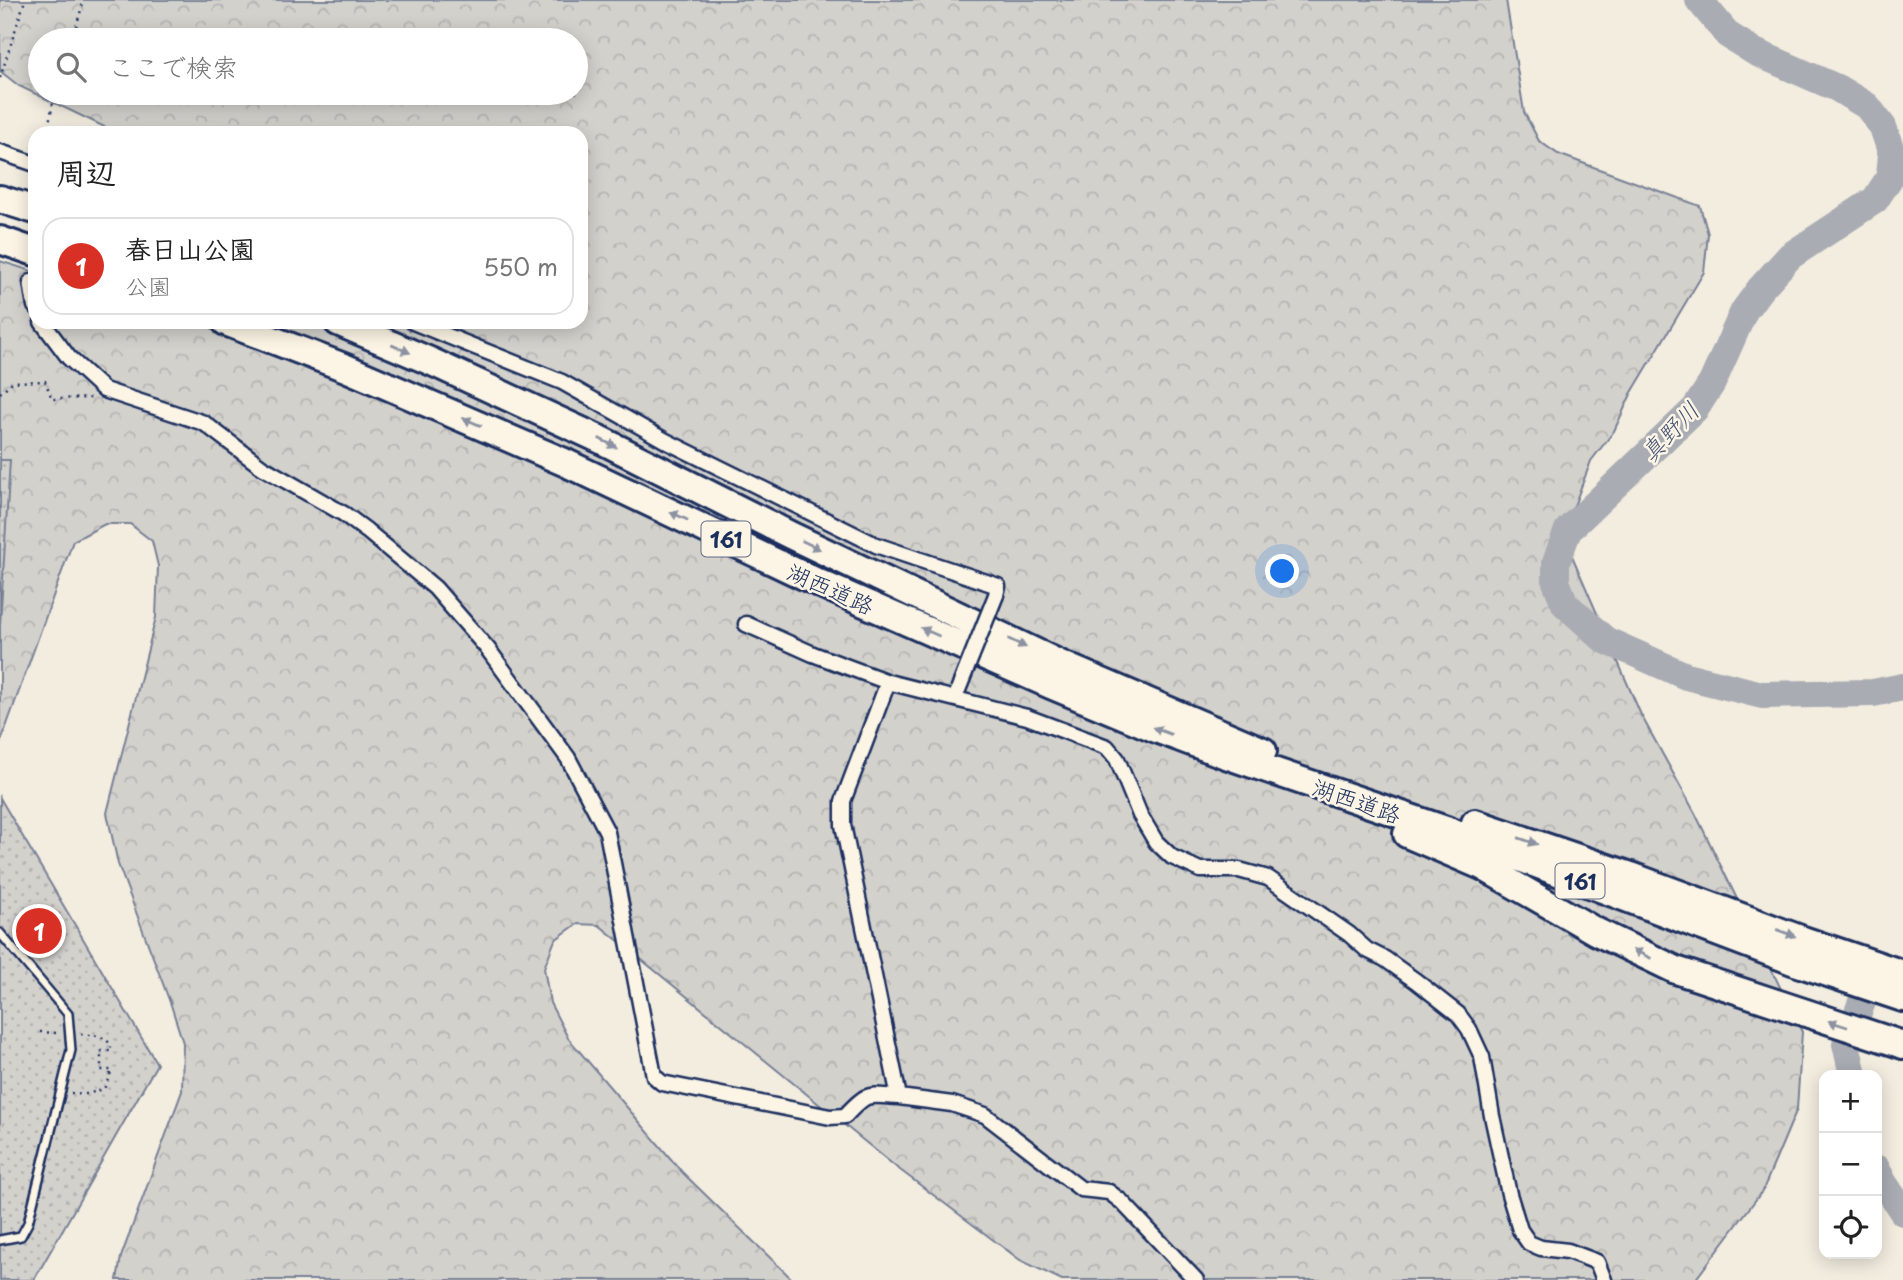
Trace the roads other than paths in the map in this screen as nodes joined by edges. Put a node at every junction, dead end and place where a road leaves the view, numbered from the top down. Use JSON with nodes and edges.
{"nodes":[{"id":1,"x":0,"y":152,"type":"edge"},
{"id":2,"x":28,"y":162,"type":"edge"},
{"id":3,"x":0,"y":199,"type":"edge"},
{"id":4,"x":28,"y":209,"type":"edge"},
{"id":5,"x":0,"y":240,"type":"edge"},
{"id":6,"x":28,"y":250,"type":"edge"},
{"id":7,"x":47,"y":329,"type":"edge"},
{"id":8,"x":244,"y":329,"type":"edge"},
{"id":9,"x":354,"y":329,"type":"edge"},
{"id":10,"x":430,"y":329,"type":"edge"},
{"id":11,"x":746,"y":624,"type":"dead end"},
{"id":12,"x":888,"y":682,"type":"junction"},
{"id":13,"x":956,"y":695,"type":"junction"},
{"id":14,"x":1229,"y":746,"type":"junction"},
{"id":15,"x":1718,"y":921,"type":"junction"},
{"id":16,"x":0,"y":933,"type":"edge"},
{"id":17,"x":1903,"y":974,"type":"edge"},
{"id":18,"x":1903,"y":998,"type":"edge"},
{"id":19,"x":1903,"y":1045,"type":"edge"},
{"id":20,"x":899,"y":1097,"type":"junction"},
{"id":21,"x":0,"y":1240,"type":"edge"},
{"id":22,"x":1196,"y":1280,"type":"edge"},
{"id":23,"x":1604,"y":1280,"type":"edge"}],
"edges":[{"from":1,"to":2,"type":"street"},
{"from":3,"to":4,"type":"highway"},
{"from":5,"to":6,"type":"highway"},
{"from":7,"to":20,"type":"street"},
{"from":14,"to":8,"type":"highway","name":"湖西道路","number":"161","one_way":true},
{"from":9,"to":14,"type":"highway","name":"湖西道路","number":"161","one_way":true},
{"from":10,"to":13,"type":"street","bridge":true},
{"from":11,"to":12,"type":"street"},
{"from":12,"to":13,"type":"street"},
{"from":12,"to":20,"type":"street"},
{"from":13,"to":23,"type":"street"},
{"from":14,"to":15,"type":"highway","name":"湖西道路","number":"161"},
{"from":14,"to":15,"type":"highway","one_way":true},
{"from":19,"to":14,"type":"highway","one_way":true},
{"from":15,"to":17,"type":"highway","one_way":true},
{"from":15,"to":18,"type":"highway","name":"湖西道路","number":"161"},
{"from":16,"to":21,"type":"lane"},
{"from":20,"to":22,"type":"street"}]}
